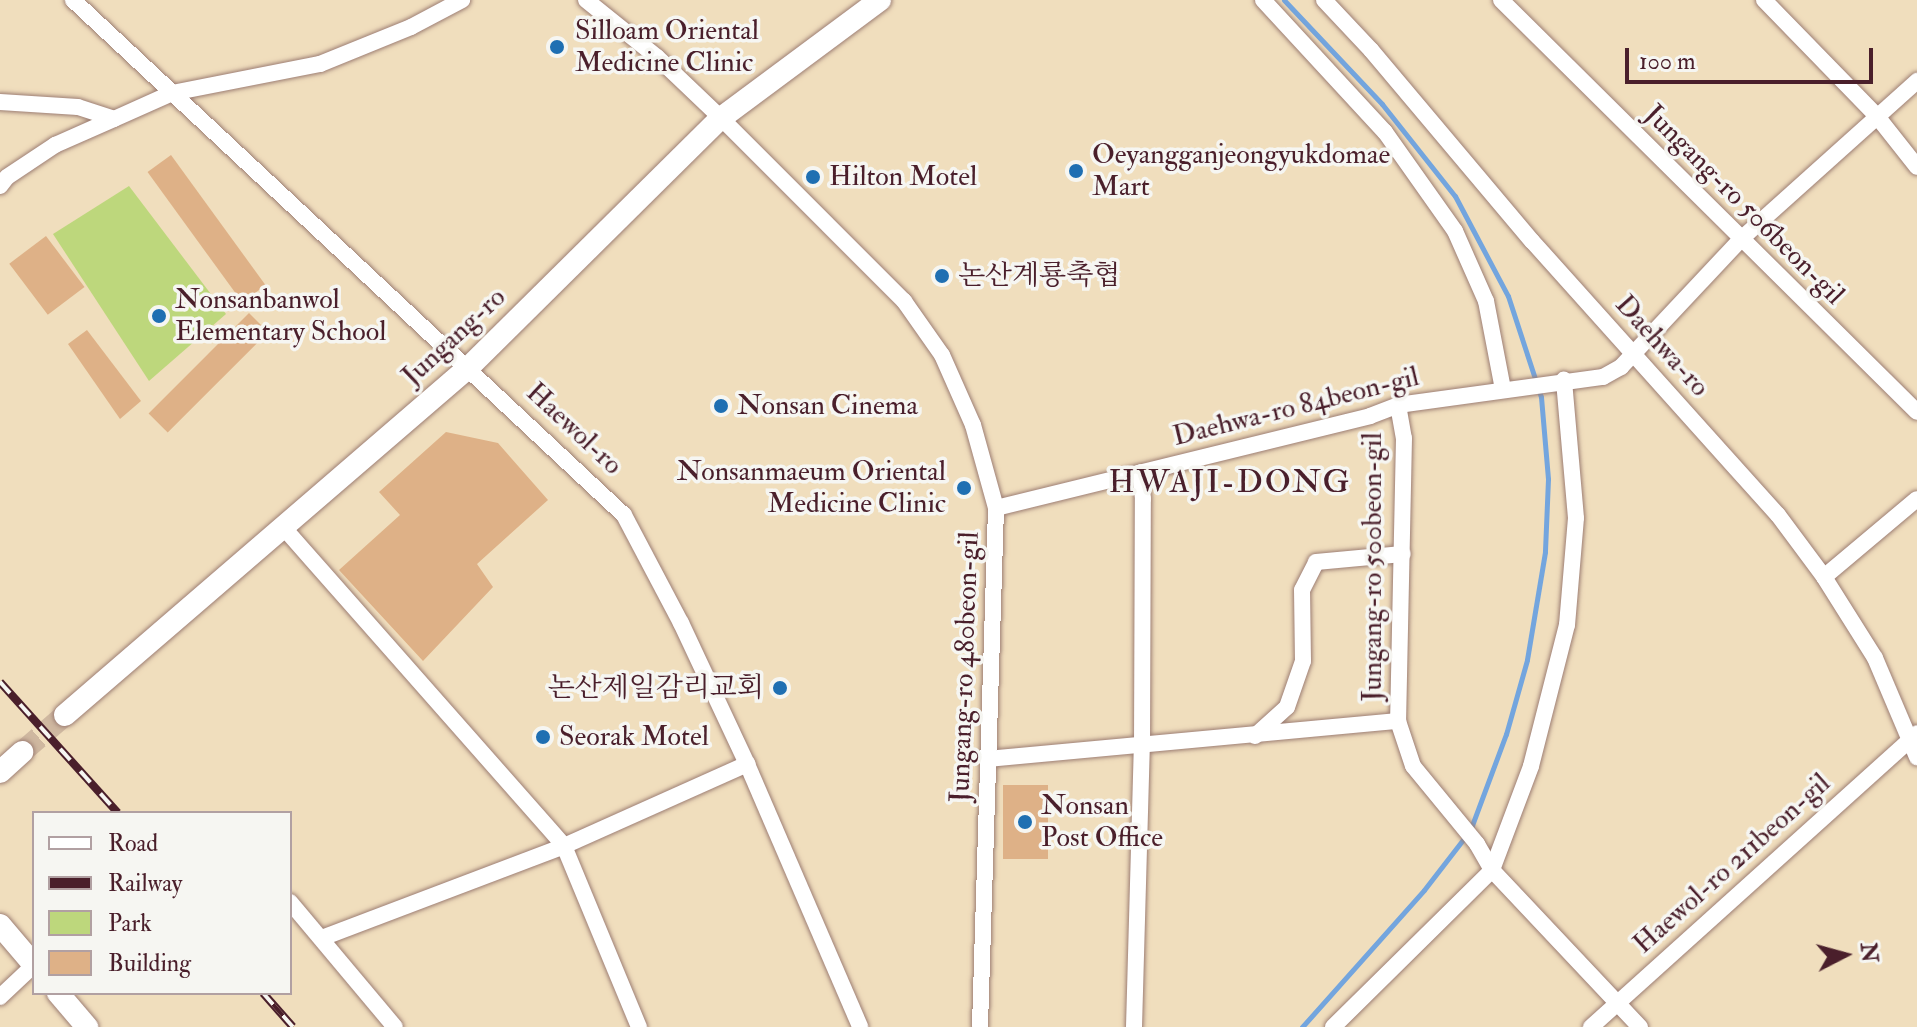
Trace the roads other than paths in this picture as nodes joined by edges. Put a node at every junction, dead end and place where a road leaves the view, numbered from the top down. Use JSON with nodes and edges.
{"nodes":[{"id":1,"x":73,"y":0,"type":"edge"},
{"id":2,"x":462,"y":0,"type":"edge"},
{"id":3,"x":586,"y":0,"type":"edge"},
{"id":4,"x":880,"y":0,"type":"edge"},
{"id":5,"x":1263,"y":0,"type":"edge"},
{"id":6,"x":1324,"y":0,"type":"edge"},
{"id":7,"x":1501,"y":0,"type":"edge"},
{"id":8,"x":1764,"y":0,"type":"edge"},
{"id":9,"x":1917,"y":81,"type":"edge"},
{"id":10,"x":172,"y":93,"type":"junction"},
{"id":11,"x":0,"y":102,"type":"edge"},
{"id":12,"x":1876,"y":115,"type":"junction"},
{"id":13,"x":721,"y":118,"type":"junction"},
{"id":14,"x":114,"y":119,"type":"junction"},
{"id":15,"x":1917,"y":167,"type":"edge"},
{"id":16,"x":0,"y":186,"type":"edge"},
{"id":17,"x":1741,"y":239,"type":"junction"},
{"id":18,"x":1633,"y":352,"type":"junction"},
{"id":19,"x":469,"y":367,"type":"junction"},
{"id":20,"x":1556,"y":381,"type":"junction"},
{"id":21,"x":1503,"y":389,"type":"junction"},
{"id":22,"x":1398,"y":405,"type":"junction"},
{"id":23,"x":1917,"y":412,"type":"edge"},
{"id":24,"x":1140,"y":472,"type":"junction"},
{"id":25,"x":1917,"y":499,"type":"edge"},
{"id":26,"x":996,"y":508,"type":"junction"},
{"id":27,"x":284,"y":528,"type":"junction"},
{"id":28,"x":1403,"y":554,"type":"junction"},
{"id":29,"x":1824,"y":577,"type":"junction"},
{"id":30,"x":65,"y":715,"type":"tunnel mouth"},
{"id":31,"x":1398,"y":721,"type":"junction"},
{"id":32,"x":1254,"y":737,"type":"junction"},
{"id":33,"x":1913,"y":737,"type":"edge"},
{"id":34,"x":1142,"y":745,"type":"junction"},
{"id":35,"x":22,"y":752,"type":"tunnel mouth"},
{"id":36,"x":1917,"y":757,"type":"edge"},
{"id":37,"x":987,"y":759,"type":"junction"},
{"id":38,"x":747,"y":764,"type":"junction"},
{"id":39,"x":0,"y":772,"type":"edge"},
{"id":40,"x":564,"y":846,"type":"junction"},
{"id":41,"x":1492,"y":870,"type":"junction"},
{"id":42,"x":292,"y":904,"type":"edge"},
{"id":43,"x":0,"y":925,"type":"edge"},
{"id":44,"x":322,"y":938,"type":"junction"},
{"id":45,"x":32,"y":963,"type":"edge"},
{"id":46,"x":32,"y":967,"type":"edge"},
{"id":47,"x":60,"y":995,"type":"edge"},
{"id":48,"x":0,"y":997,"type":"edge"},
{"id":49,"x":1617,"y":1002,"type":"junction"},
{"id":50,"x":87,"y":1027,"type":"edge"},
{"id":51,"x":395,"y":1027,"type":"edge"},
{"id":52,"x":639,"y":1027,"type":"edge"},
{"id":53,"x":860,"y":1027,"type":"edge"},
{"id":54,"x":980,"y":1027,"type":"edge"},
{"id":55,"x":1134,"y":1027,"type":"edge"},
{"id":56,"x":1333,"y":1027,"type":"edge"},
{"id":57,"x":1591,"y":1027,"type":"edge"},
{"id":58,"x":1640,"y":1027,"type":"edge"}],
"edges":[{"from":1,"to":10,"type":"street","name":"Haewol-ro"},
{"from":2,"to":10,"type":"street"},
{"from":3,"to":13,"type":"street","name":"Jungang-ro 480beon-gil"},
{"from":4,"to":13,"type":"main road","name":"Jungang-ro"},
{"from":5,"to":21,"type":"street"},
{"from":6,"to":18,"type":"street","name":"Daehwa-ro"},
{"from":7,"to":17,"type":"street","name":"Jungang-ro 506beon-gil"},
{"from":8,"to":12,"type":"street"},
{"from":9,"to":12,"type":"street","name":"Daehwa-ro 84beon-gil"},
{"from":10,"to":14,"type":"street"},
{"from":10,"to":19,"type":"street","name":"Haewol-ro"},
{"from":11,"to":14,"type":"street"},
{"from":12,"to":15,"type":"street"},
{"from":12,"to":17,"type":"street","name":"Daehwa-ro 84beon-gil"},
{"from":13,"to":19,"type":"main road","name":"Jungang-ro"},
{"from":13,"to":26,"type":"street","name":"Jungang-ro 480beon-gil"},
{"from":14,"to":16,"type":"street"},
{"from":17,"to":18,"type":"street","name":"Daehwa-ro 84beon-gil"},
{"from":17,"to":23,"type":"street","name":"Jungang-ro 506beon-gil"},
{"from":18,"to":20,"type":"street","name":"Daehwa-ro 84beon-gil"},
{"from":18,"to":29,"type":"street","name":"Daehwa-ro"},
{"from":19,"to":27,"type":"main road","name":"Jungang-ro"},
{"from":19,"to":38,"type":"street","name":"Haewol-ro"},
{"from":20,"to":21,"type":"street","name":"Daehwa-ro 84beon-gil"},
{"from":20,"to":41,"type":"street"},
{"from":21,"to":22,"type":"street","name":"Daehwa-ro 84beon-gil"},
{"from":22,"to":24,"type":"street","name":"Daehwa-ro 84beon-gil"},
{"from":22,"to":28,"type":"street","name":"Jungang-ro 500beon-gil"},
{"from":24,"to":26,"type":"street","name":"Daehwa-ro 84beon-gil"},
{"from":24,"to":34,"type":"street"},
{"from":25,"to":29,"type":"street"},
{"from":26,"to":37,"type":"street","name":"Jungang-ro 480beon-gil"},
{"from":27,"to":30,"type":"main road","name":"Jungang-ro"},
{"from":27,"to":40,"type":"street"},
{"from":28,"to":31,"type":"street","name":"Jungang-ro 500beon-gil"},
{"from":28,"to":32,"type":"street"},
{"from":29,"to":33,"type":"street","name":"Daehwa-ro"},
{"from":31,"to":32,"type":"street"},
{"from":31,"to":41,"type":"street","name":"Jungang-ro 500beon-gil"},
{"from":32,"to":34,"type":"street"},
{"from":33,"to":36,"type":"street","name":"Daehwa-ro"},
{"from":33,"to":49,"type":"street","name":"Haewol-ro 211beon-gil"},
{"from":34,"to":37,"type":"street"},
{"from":34,"to":55,"type":"street"},
{"from":35,"to":39,"type":"main road"},
{"from":37,"to":54,"type":"street","name":"Jungang-ro 480beon-gil"},
{"from":38,"to":40,"type":"street"},
{"from":38,"to":53,"type":"street","name":"Haewol-ro"},
{"from":40,"to":44,"type":"street"},
{"from":40,"to":52,"type":"street"},
{"from":41,"to":49,"type":"street","name":"Jungang-ro 500beon-gil"},
{"from":41,"to":56,"type":"street"},
{"from":42,"to":44,"type":"street"},
{"from":43,"to":45,"type":"main road"},
{"from":44,"to":51,"type":"street"},
{"from":46,"to":48,"type":"street"},
{"from":47,"to":50,"type":"main road"},
{"from":49,"to":57,"type":"street","name":"Haewol-ro 211beon-gil"},
{"from":49,"to":58,"type":"street","name":"Jungang-ro 500beon-gil"}]}
